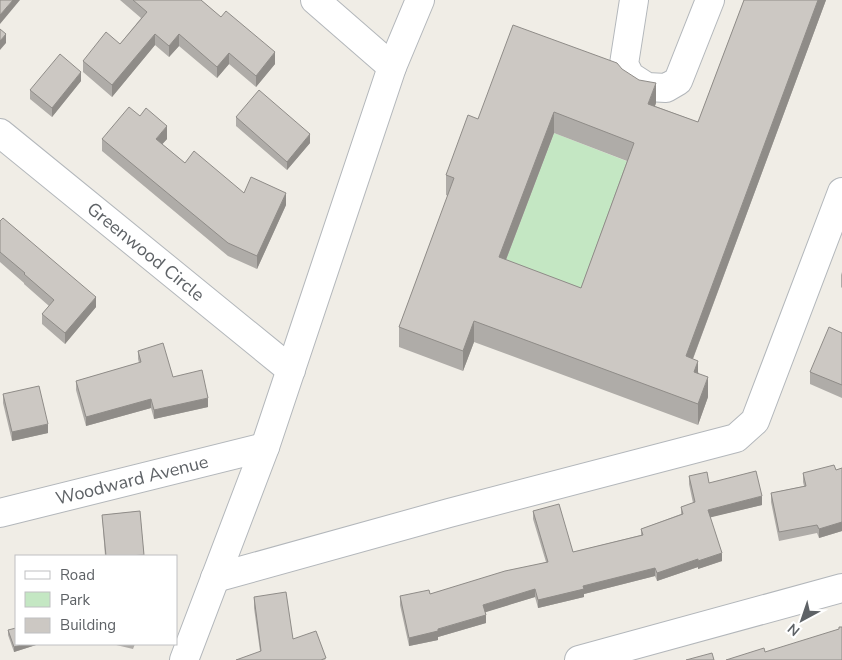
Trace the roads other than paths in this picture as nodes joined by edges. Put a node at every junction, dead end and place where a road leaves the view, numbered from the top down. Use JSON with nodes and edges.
{"nodes":[{"id":1,"x":315,"y":0,"type":"edge"},
{"id":2,"x":420,"y":0,"type":"edge"},
{"id":3,"x":634,"y":0,"type":"edge"},
{"id":4,"x":710,"y":0,"type":"edge"},
{"id":5,"x":392,"y":68,"type":"junction"},
{"id":6,"x":0,"y":133,"type":"edge"},
{"id":7,"x":842,"y":192,"type":"edge"},
{"id":8,"x":291,"y":370,"type":"junction"},
{"id":9,"x":265,"y":447,"type":"junction"},
{"id":10,"x":0,"y":513,"type":"edge"},
{"id":11,"x":215,"y":578,"type":"junction"},
{"id":12,"x":842,"y":588,"type":"edge"},
{"id":13,"x":184,"y":660,"type":"edge"},
{"id":14,"x":579,"y":660,"type":"edge"}],
"edges":[{"from":1,"to":5,"type":"street"},
{"from":2,"to":5,"type":"street"},
{"from":3,"to":4,"type":"street"},
{"from":5,"to":8,"type":"street"},
{"from":6,"to":8,"type":"street","name":"Greenwood Circle"},
{"from":7,"to":11,"type":"street"},
{"from":8,"to":9,"type":"street"},
{"from":9,"to":10,"type":"street","name":"Woodward Avenue"},
{"from":9,"to":11,"type":"street"},
{"from":11,"to":13,"type":"street"},
{"from":12,"to":14,"type":"street"}]}
